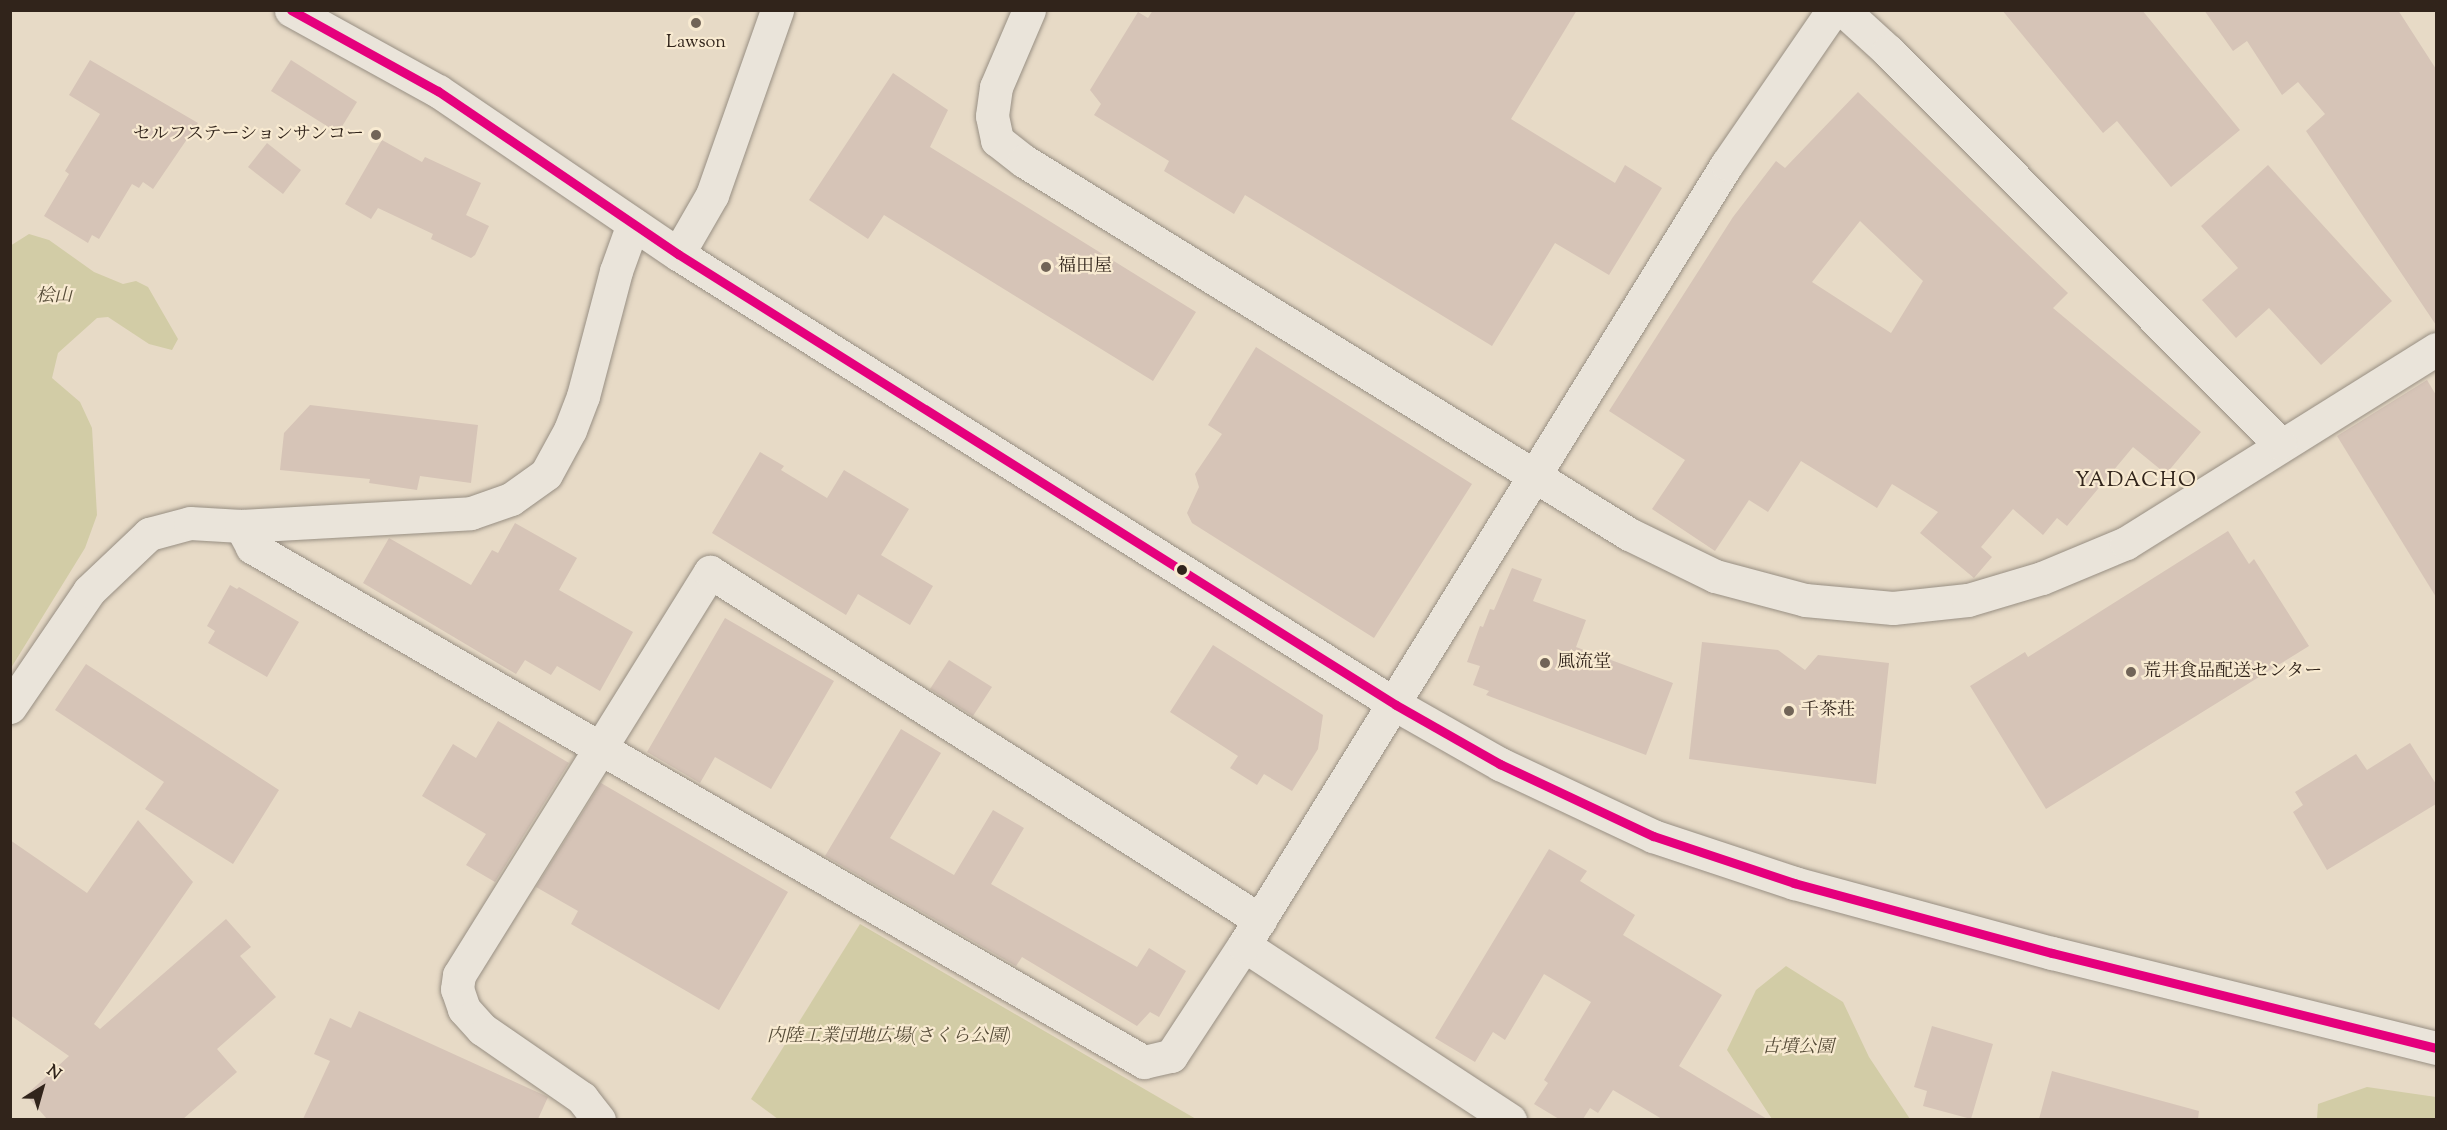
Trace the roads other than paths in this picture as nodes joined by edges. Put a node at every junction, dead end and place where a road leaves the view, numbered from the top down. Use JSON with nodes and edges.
{"nodes":[{"id":1,"x":291,"y":10,"type":"edge"},
{"id":2,"x":777,"y":10,"type":"edge"},
{"id":3,"x":1029,"y":10,"type":"edge"},
{"id":4,"x":1833,"y":10,"type":"edge"},
{"id":5,"x":1843,"y":10,"type":"edge"},
{"id":6,"x":633,"y":224,"type":"junction"},
{"id":7,"x":678,"y":254,"type":"junction"},
{"id":8,"x":2436,"y":349,"type":"edge"},
{"id":9,"x":2280,"y":444,"type":"junction"},
{"id":10,"x":1535,"y":476,"type":"junction"},
{"id":11,"x":241,"y":526,"type":"junction"},
{"id":12,"x":1396,"y":705,"type":"junction"},
{"id":13,"x":10,"y":707,"type":"edge"},
{"id":14,"x":597,"y":749,"type":"junction"},
{"id":15,"x":1252,"y":932,"type":"junction"},
{"id":16,"x":2436,"y":1048,"type":"edge"},
{"id":17,"x":599,"y":1119,"type":"edge"},
{"id":18,"x":1510,"y":1119,"type":"edge"}],
"edges":[{"from":1,"to":6,"type":"street"},
{"from":2,"to":7,"type":"street"},
{"from":3,"to":10,"type":"street"},
{"from":4,"to":10,"type":"street"},
{"from":5,"to":9,"type":"street"},
{"from":6,"to":7,"type":"street"},
{"from":6,"to":11,"type":"street"},
{"from":7,"to":12,"type":"street"},
{"from":8,"to":9,"type":"street"},
{"from":9,"to":10,"type":"street"},
{"from":10,"to":12,"type":"street"},
{"from":11,"to":13,"type":"street"},
{"from":11,"to":14,"type":"street"},
{"from":12,"to":15,"type":"street"},
{"from":12,"to":16,"type":"street"},
{"from":14,"to":15,"type":"street"},
{"from":14,"to":15,"type":"street"},
{"from":14,"to":17,"type":"street"},
{"from":15,"to":18,"type":"street"}]}
